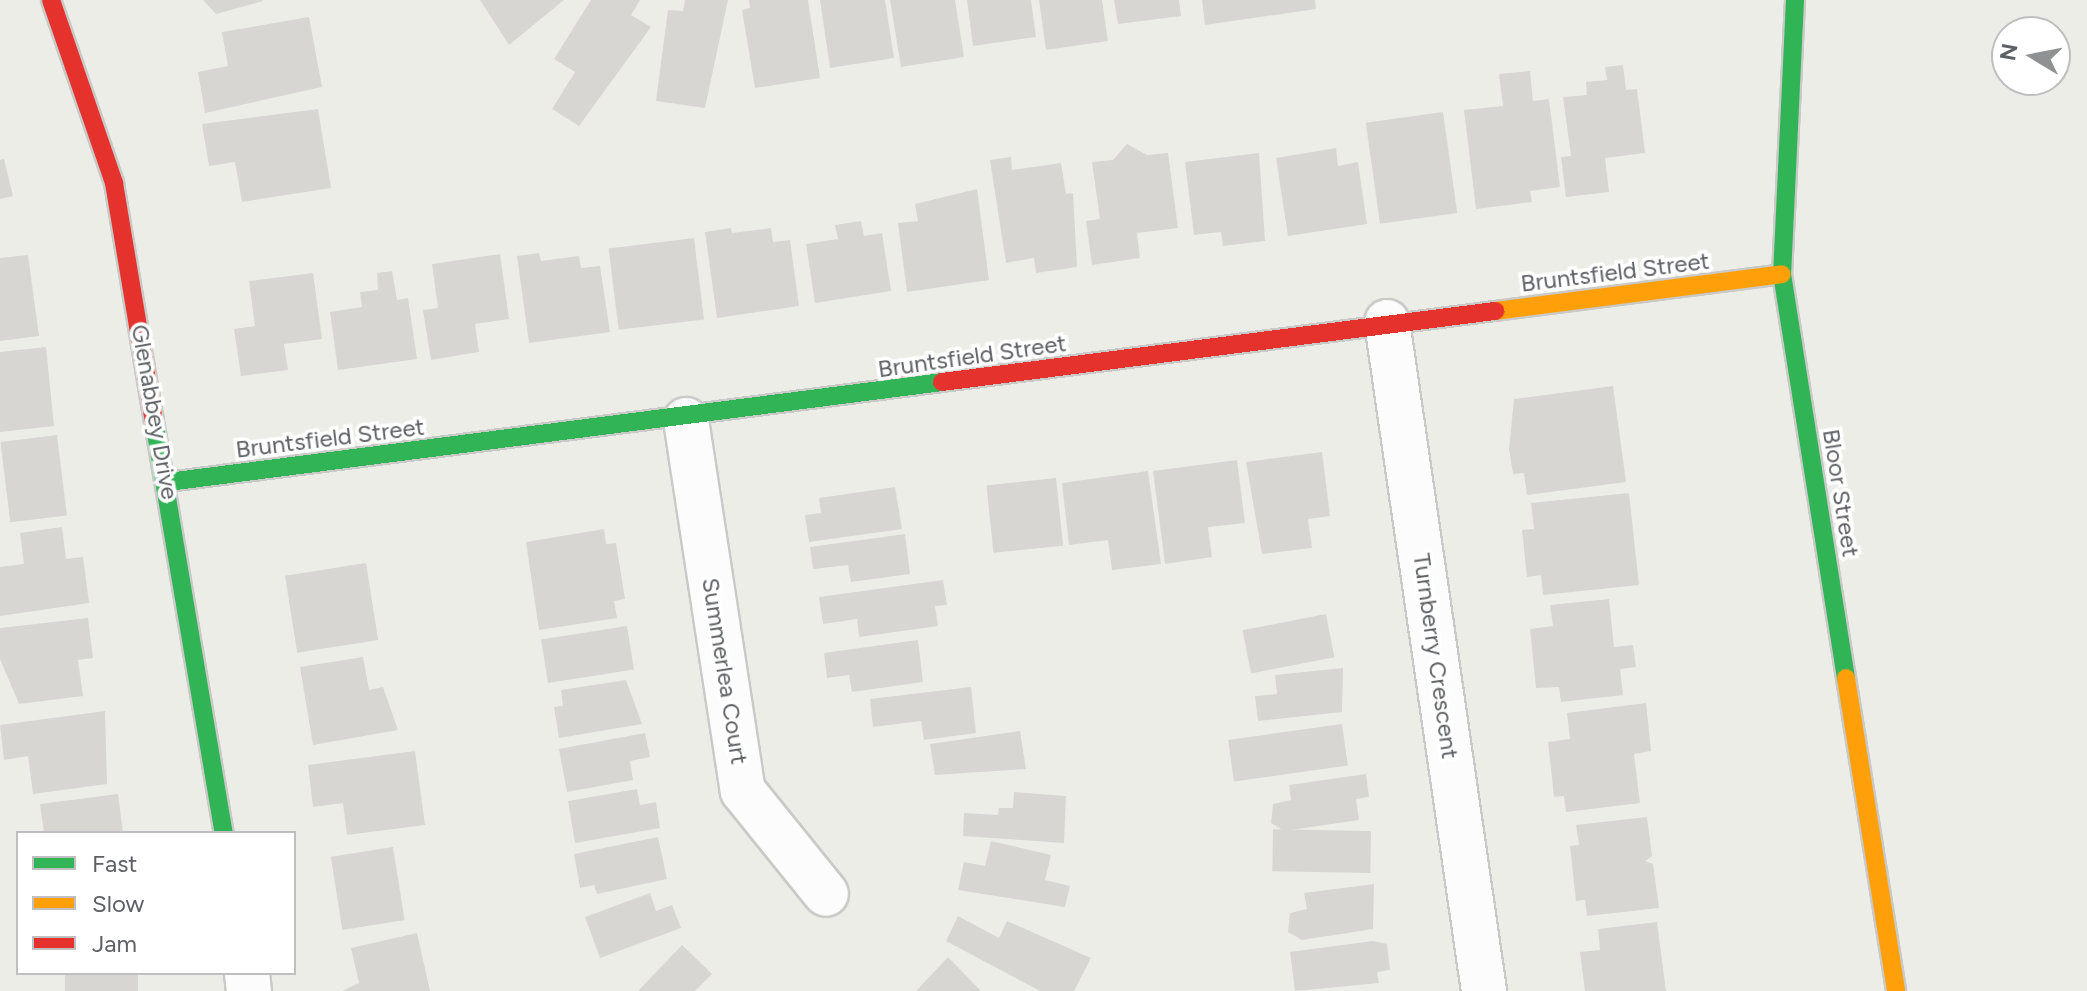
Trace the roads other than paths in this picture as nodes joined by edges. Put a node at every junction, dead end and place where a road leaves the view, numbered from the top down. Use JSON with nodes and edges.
{"nodes":[{"id":1,"x":51,"y":0,"type":"edge"},
{"id":2,"x":1795,"y":0,"type":"edge"},
{"id":3,"x":1782,"y":274,"type":"junction"},
{"id":4,"x":1387,"y":322,"type":"junction"},
{"id":5,"x":686,"y":420,"type":"junction"},
{"id":6,"x":168,"y":482,"type":"junction"},
{"id":7,"x":224,"y":831,"type":"edge"},
{"id":8,"x":826,"y":894,"type":"dead end"},
{"id":9,"x":1484,"y":991,"type":"edge"},
{"id":10,"x":1896,"y":991,"type":"edge"}],
"edges":[{"from":1,"to":6,"type":"street","name":"Glenabbey Drive"},
{"from":2,"to":3,"type":"street","name":"Bloor Street"},
{"from":3,"to":4,"type":"street","name":"Bruntsfield Street"},
{"from":3,"to":10,"type":"street","name":"Bloor Street"},
{"from":4,"to":5,"type":"street","name":"Bruntsfield Street"},
{"from":4,"to":9,"type":"street","name":"Turnberry Crescent"},
{"from":5,"to":6,"type":"street","name":"Bruntsfield Street"},
{"from":5,"to":8,"type":"street","name":"Summerlea Court"},
{"from":6,"to":7,"type":"street","name":"Glenabbey Drive"}]}
